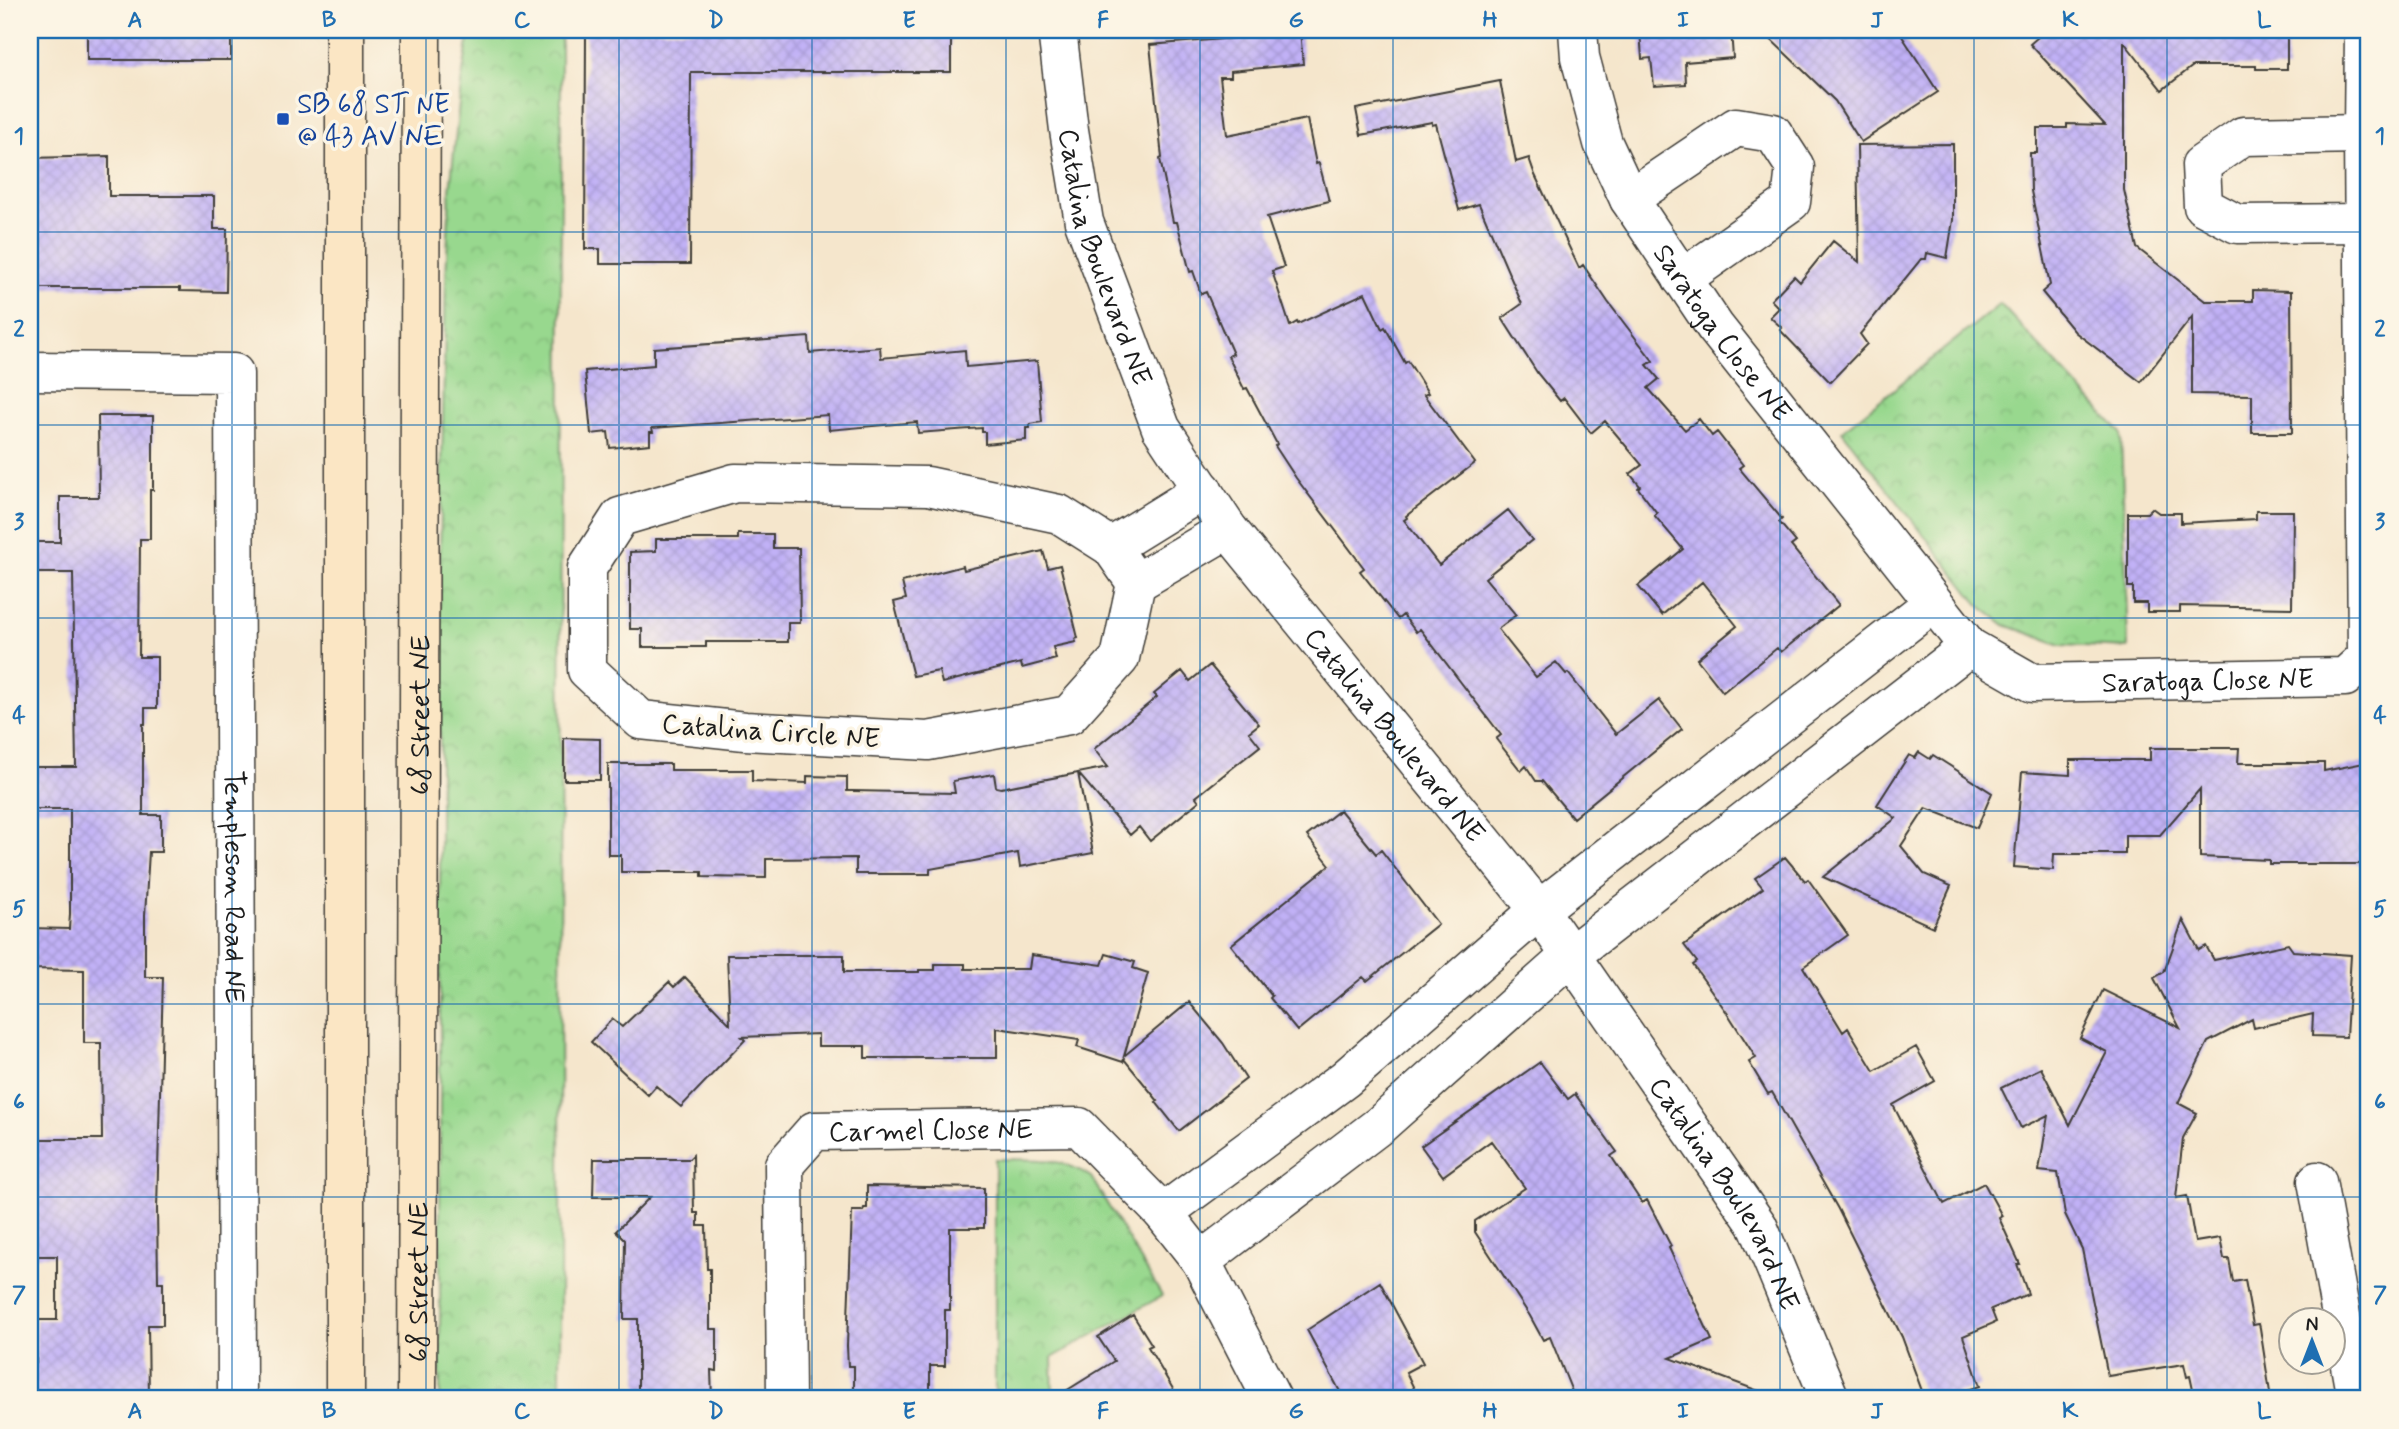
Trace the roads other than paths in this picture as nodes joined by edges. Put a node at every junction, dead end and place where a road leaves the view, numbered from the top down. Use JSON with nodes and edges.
{"nodes":[{"id":1,"x":345,"y":30,"type":"edge"},
{"id":2,"x":421,"y":30,"type":"edge"},
{"id":3,"x":446,"y":30,"type":"edge"},
{"id":4,"x":1057,"y":30,"type":"edge"},
{"id":5,"x":1577,"y":30,"type":"edge"},
{"id":6,"x":2364,"y":30,"type":"edge"},
{"id":7,"x":2363,"y":134,"type":"junction"},
{"id":8,"x":420,"y":143,"type":"junction"},
{"id":9,"x":1629,"y":200,"type":"junction"},
{"id":10,"x":2365,"y":223,"type":"junction"},
{"id":11,"x":1682,"y":279,"type":"junction"},
{"id":12,"x":30,"y":371,"type":"edge"},
{"id":13,"x":1203,"y":490,"type":"junction"},
{"id":14,"x":1228,"y":529,"type":"junction"},
{"id":15,"x":1111,"y":547,"type":"junction"},
{"id":16,"x":1136,"y":583,"type":"junction"},
{"id":17,"x":1932,"y":604,"type":"junction"},
{"id":18,"x":1969,"y":647,"type":"junction"},
{"id":19,"x":1539,"y":910,"type":"junction"},
{"id":20,"x":1571,"y":955,"type":"junction"},
{"id":21,"x":2317,"y":1181,"type":"dead end"},
{"id":22,"x":1163,"y":1213,"type":"junction"},
{"id":23,"x":1201,"y":1261,"type":"junction"},
{"id":24,"x":237,"y":1399,"type":"edge"},
{"id":25,"x":345,"y":1399,"type":"edge"},
{"id":26,"x":417,"y":1399,"type":"edge"},
{"id":27,"x":786,"y":1399,"type":"edge"},
{"id":28,"x":1272,"y":1399,"type":"edge"},
{"id":29,"x":1830,"y":1399,"type":"edge"},
{"id":30,"x":2356,"y":1399,"type":"edge"}],
"edges":[{"from":1,"to":25,"type":"main road"},
{"from":2,"to":8,"type":"main road","name":"68 Street NE"},
{"from":3,"to":8,"type":"main road"},
{"from":4,"to":13,"type":"street","name":"Catalina Boulevard NE"},
{"from":5,"to":9,"type":"street","name":"Saratoga Close NE"},
{"from":6,"to":7,"type":"street","name":"Saratoga Close NE"},
{"from":7,"to":10,"type":"street","name":"Saratoga Close NE"},
{"from":7,"to":10,"type":"street"},
{"from":8,"to":26,"type":"main road","name":"68 Street NE"},
{"from":9,"to":11,"type":"street","name":"Saratoga Close NE"},
{"from":9,"to":11,"type":"street"},
{"from":10,"to":18,"type":"street","name":"Saratoga Close NE"},
{"from":11,"to":17,"type":"street","name":"Saratoga Close NE"},
{"from":12,"to":24,"type":"street","name":"Templeson Road NE"},
{"from":13,"to":14,"type":"street","name":"Catalina Boulevard NE"},
{"from":13,"to":15,"type":"street"},
{"from":14,"to":16,"type":"street"},
{"from":14,"to":19,"type":"street","name":"Catalina Boulevard NE"},
{"from":15,"to":16,"type":"street","name":"Catalina Circle NE"},
{"from":15,"to":16,"type":"street","name":"Catalina Circle NE"},
{"from":17,"to":18,"type":"street","name":"Saratoga Close NE"},
{"from":17,"to":19,"type":"street"},
{"from":18,"to":20,"type":"street"},
{"from":19,"to":20,"type":"street","name":"Catalina Boulevard NE"},
{"from":19,"to":22,"type":"street"},
{"from":20,"to":23,"type":"street"},
{"from":20,"to":29,"type":"street","name":"Catalina Boulevard NE"},
{"from":21,"to":30,"type":"street"},
{"from":22,"to":23,"type":"street","name":"Carmel Close NE"},
{"from":22,"to":27,"type":"street","name":"Carmel Close NE"},
{"from":23,"to":28,"type":"street","name":"Carmel Close NE"}]}
